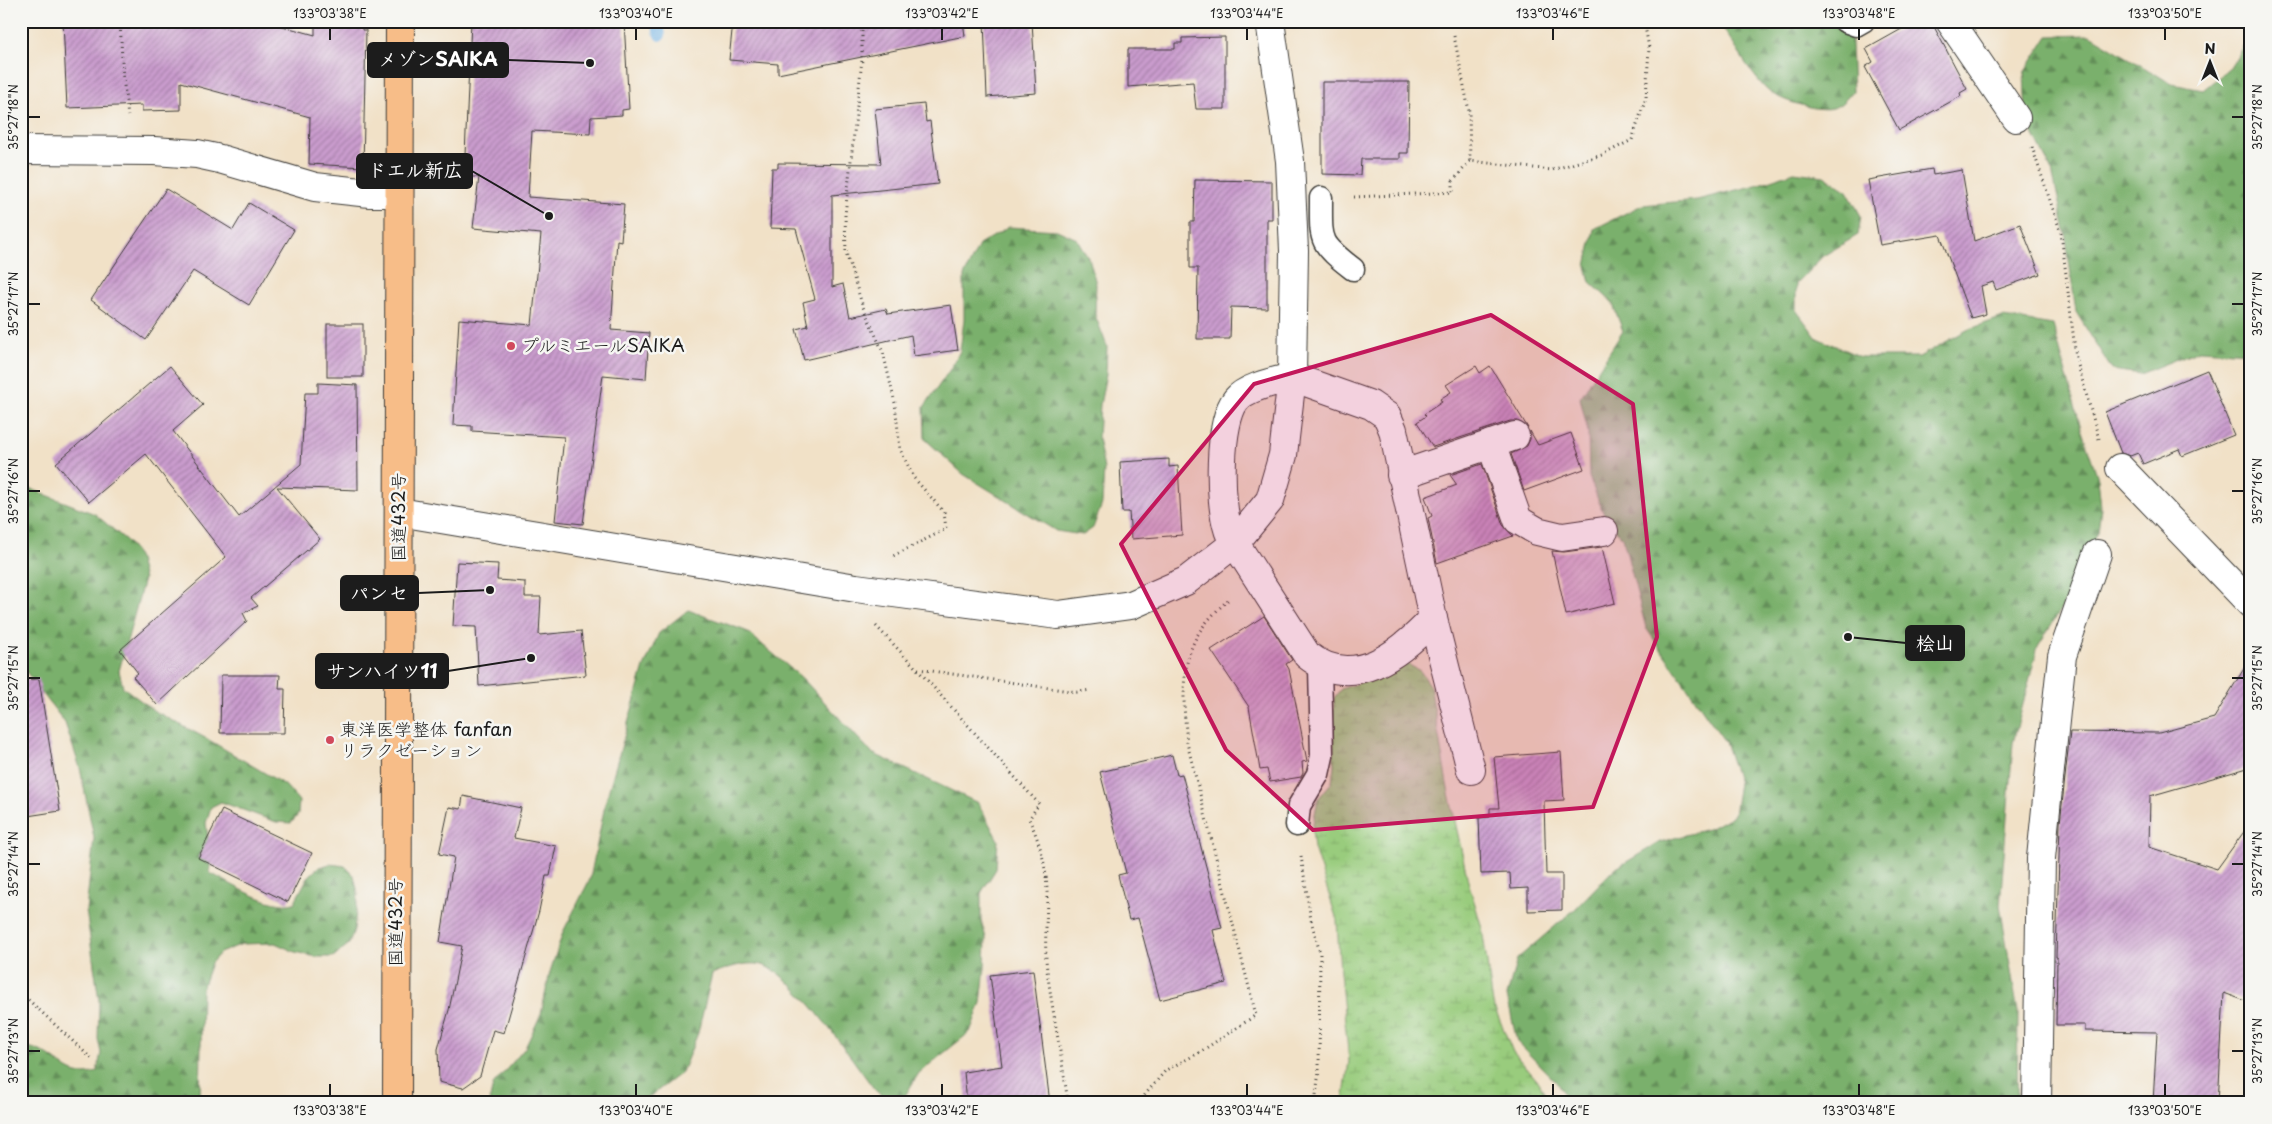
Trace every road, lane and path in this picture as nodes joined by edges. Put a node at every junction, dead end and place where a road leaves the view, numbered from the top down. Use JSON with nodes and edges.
{"nodes":[{"id":1,"x":120,"y":21,"type":"edge"},
{"id":2,"x":400,"y":21,"type":"edge"},
{"id":3,"x":862,"y":21,"type":"edge"},
{"id":4,"x":1270,"y":21,"type":"edge"},
{"id":5,"x":1644,"y":21,"type":"edge"},
{"id":6,"x":1845,"y":21,"type":"edge"},
{"id":7,"x":1863,"y":21,"type":"edge"},
{"id":8,"x":1950,"y":21,"type":"edge"},
{"id":9,"x":1454,"y":36,"type":"dead end"},
{"id":10,"x":2016,"y":118,"type":"joint"},
{"id":11,"x":131,"y":124,"type":"dead end"},
{"id":12,"x":21,"y":150,"type":"edge"},
{"id":13,"x":1470,"y":161,"type":"junction"},
{"id":14,"x":399,"y":193,"type":"junction"},
{"id":15,"x":1321,"y":198,"type":"joint"},
{"id":16,"x":1353,"y":269,"type":"dead end"},
{"id":17,"x":1292,"y":376,"type":"junction"},
{"id":18,"x":2120,"y":468,"type":"joint"},
{"id":19,"x":1402,"y":476,"type":"junction"},
{"id":20,"x":399,"y":512,"type":"junction"},
{"id":21,"x":1604,"y":531,"type":"dead end"},
{"id":22,"x":1235,"y":543,"type":"junction"},
{"id":23,"x":2097,"y":554,"type":"dead end"},
{"id":24,"x":886,"y":560,"type":"dead end"},
{"id":25,"x":1254,"y":576,"type":"junction"},
{"id":26,"x":2251,"y":604,"type":"edge"},
{"id":27,"x":1433,"y":620,"type":"junction"},
{"id":28,"x":871,"y":622,"type":"dead end"},
{"id":29,"x":1320,"y":666,"type":"junction"},
{"id":30,"x":918,"y":669,"type":"junction"},
{"id":31,"x":1092,"y":690,"type":"dead end"},
{"id":32,"x":1471,"y":770,"type":"dead end"},
{"id":33,"x":1297,"y":825,"type":"joint"},
{"id":34,"x":21,"y":993,"type":"edge"},
{"id":35,"x":93,"y":1060,"type":"dead end"},
{"id":36,"x":397,"y":1103,"type":"edge"},
{"id":37,"x":1068,"y":1103,"type":"edge"},
{"id":38,"x":1138,"y":1103,"type":"edge"},
{"id":39,"x":1315,"y":1103,"type":"edge"},
{"id":40,"x":2037,"y":1103,"type":"edge"}],
"edges":[{"from":1,"to":11,"type":"path"},
{"from":2,"to":14,"type":"highway","name":"国道432号"},
{"from":3,"to":24,"type":"path"},
{"from":4,"to":17,"type":"street"},
{"from":5,"to":13,"type":"path"},
{"from":6,"to":7,"type":"lane"},
{"from":8,"to":10,"type":"street"},
{"from":9,"to":13,"type":"path"},
{"from":10,"to":18,"type":"path"},
{"from":12,"to":14,"type":"street"},
{"from":13,"to":15,"type":"path"},
{"from":14,"to":20,"type":"highway","name":"国道432号"},
{"from":15,"to":16,"type":"lane"},
{"from":17,"to":19,"type":"street"},
{"from":17,"to":22,"type":"street"},
{"from":17,"to":22,"type":"street"},
{"from":18,"to":26,"type":"street"},
{"from":19,"to":21,"type":"street"},
{"from":19,"to":27,"type":"street"},
{"from":20,"to":22,"type":"street"},
{"from":20,"to":36,"type":"highway","name":"国道432号"},
{"from":22,"to":25,"type":"street"},
{"from":23,"to":40,"type":"street"},
{"from":25,"to":29,"type":"street"},
{"from":25,"to":38,"type":"path"},
{"from":27,"to":29,"type":"street"},
{"from":27,"to":32,"type":"street"},
{"from":28,"to":30,"type":"path"},
{"from":29,"to":33,"type":"lane"},
{"from":30,"to":31,"type":"path"},
{"from":30,"to":37,"type":"path"},
{"from":33,"to":39,"type":"path"},
{"from":34,"to":35,"type":"path"}]}
